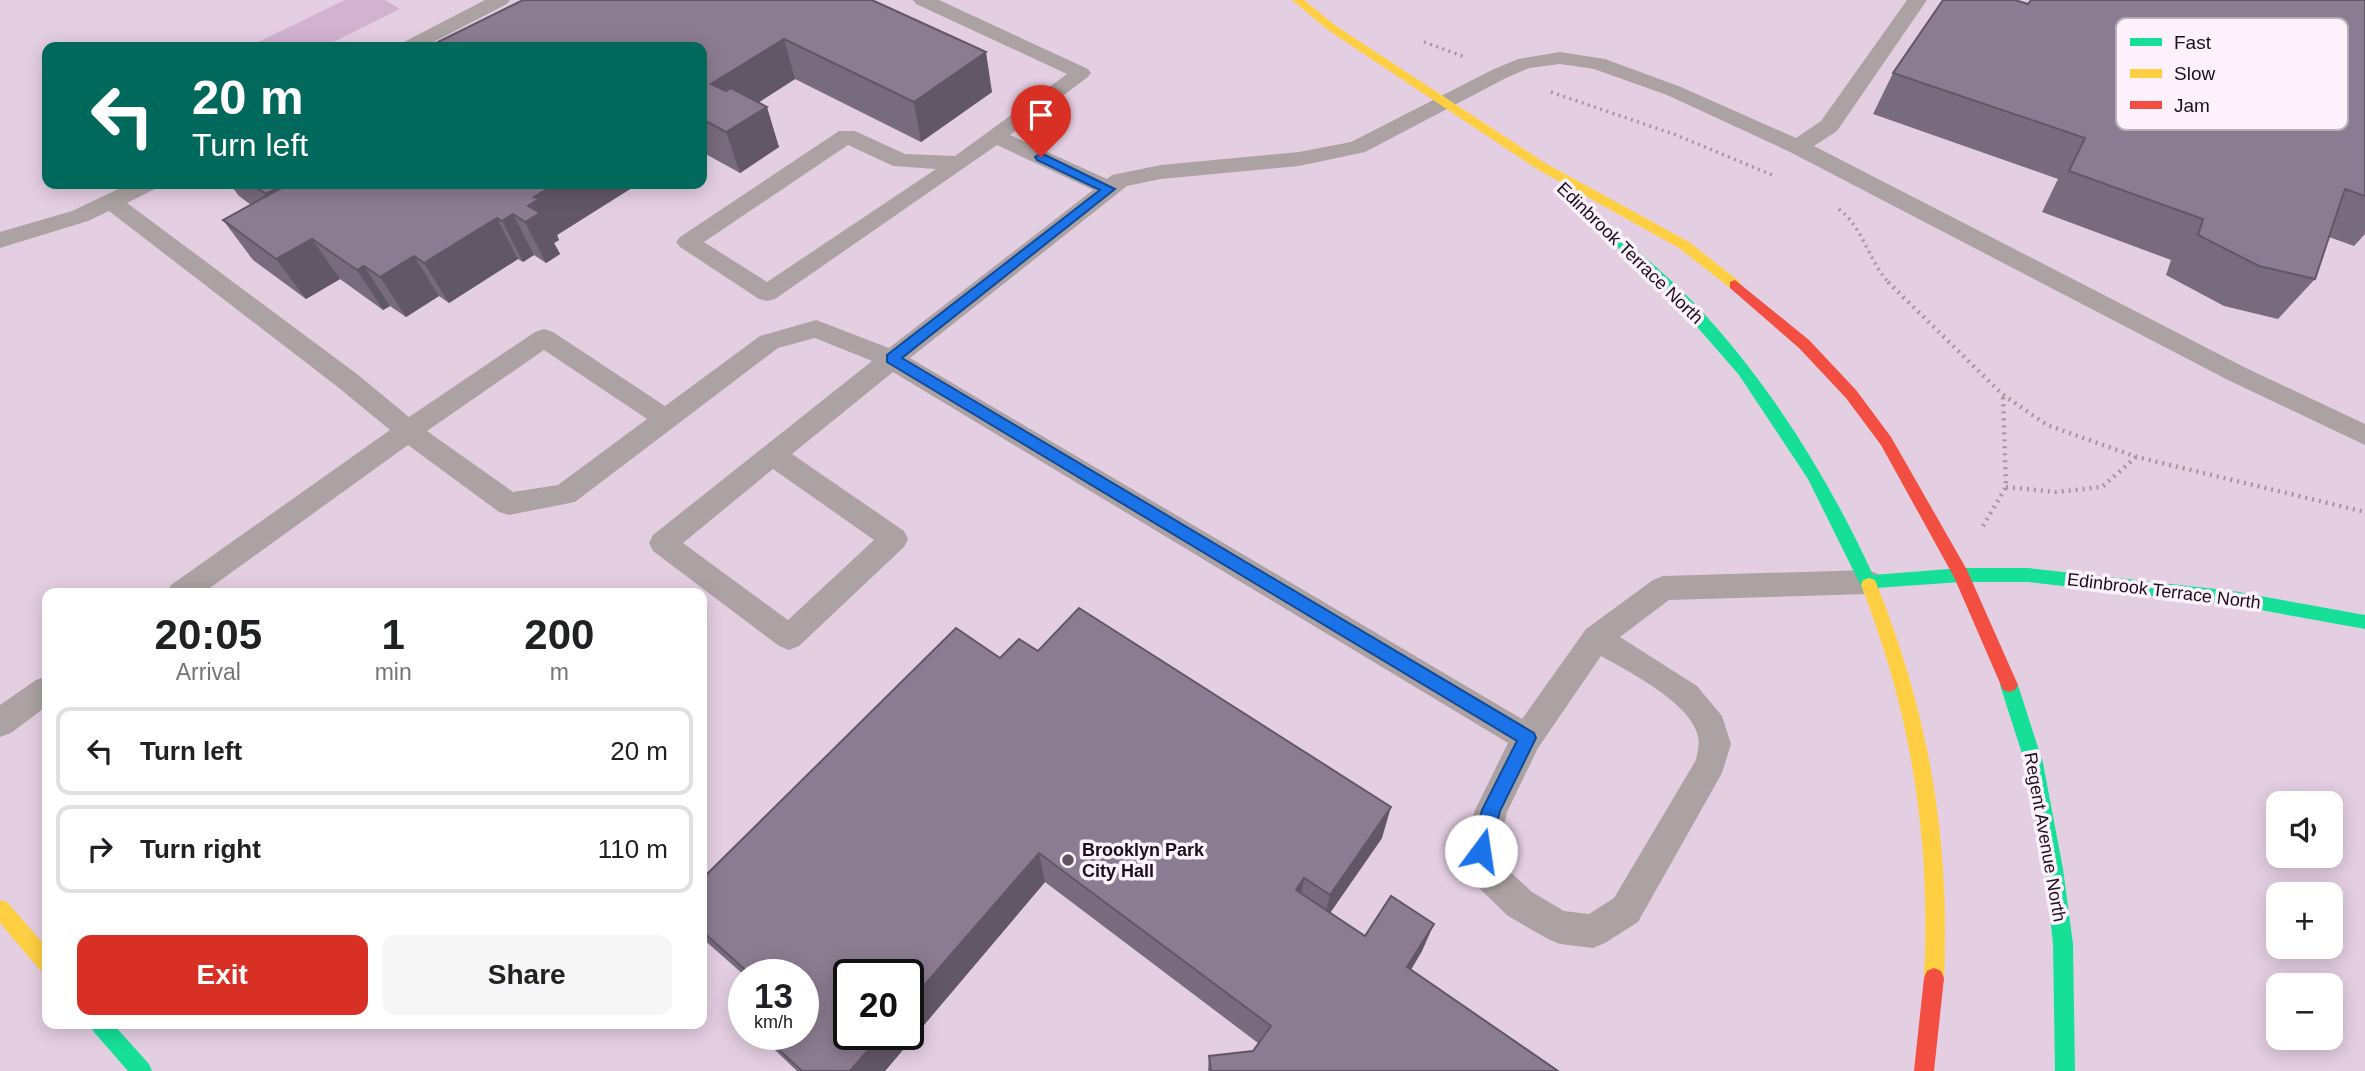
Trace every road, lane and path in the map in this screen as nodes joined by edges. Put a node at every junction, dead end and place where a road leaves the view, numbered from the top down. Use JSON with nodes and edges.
{"nodes":[{"id":1,"x":500,"y":0,"type":"edge"},
{"id":2,"x":923,"y":0,"type":"edge"},
{"id":3,"x":1297,"y":0,"type":"edge"},
{"id":4,"x":1917,"y":0,"type":"edge"},
{"id":5,"x":419,"y":42,"type":"edge"},
{"id":6,"x":1540,"y":89,"type":"dead end"},
{"id":7,"x":1444,"y":104,"type":"junction"},
{"id":8,"x":995,"y":136,"type":"junction"},
{"id":9,"x":1798,"y":147,"type":"junction"},
{"id":10,"x":960,"y":163,"type":"junction"},
{"id":11,"x":1541,"y":166,"type":"junction"},
{"id":12,"x":1779,"y":178,"type":"dead end"},
{"id":13,"x":136,"y":189,"type":"edge"},
{"id":14,"x":1109,"y":189,"type":"junction"},
{"id":15,"x":111,"y":202,"type":"junction"},
{"id":16,"x":1830,"y":202,"type":"dead end"},
{"id":17,"x":0,"y":240,"type":"edge"},
{"id":18,"x":892,"y":359,"type":"junction"},
{"id":19,"x":2003,"y":394,"type":"junction"},
{"id":20,"x":666,"y":418,"type":"junction"},
{"id":21,"x":408,"y":431,"type":"junction"},
{"id":22,"x":2365,"y":435,"type":"edge"},
{"id":23,"x":773,"y":455,"type":"junction"},
{"id":24,"x":2137,"y":457,"type":"junction"},
{"id":25,"x":2006,"y":487,"type":"junction"},
{"id":26,"x":2365,"y":512,"type":"edge"},
{"id":27,"x":1983,"y":526,"type":"dead end"},
{"id":28,"x":1961,"y":575,"type":"junction"},
{"id":29,"x":1868,"y":582,"type":"junction"},
{"id":30,"x":188,"y":588,"type":"edge"},
{"id":31,"x":2365,"y":622,"type":"edge"},
{"id":32,"x":1596,"y":638,"type":"junction"},
{"id":33,"x":42,"y":693,"type":"edge"},
{"id":34,"x":0,"y":723,"type":"edge"},
{"id":35,"x":1527,"y":738,"type":"junction"},
{"id":36,"x":0,"y":909,"type":"edge"},
{"id":37,"x":42,"y":957,"type":"edge"},
{"id":38,"x":104,"y":1029,"type":"edge"},
{"id":39,"x":142,"y":1071,"type":"edge"},
{"id":40,"x":1924,"y":1071,"type":"edge"},
{"id":41,"x":2065,"y":1071,"type":"edge"}],
"edges":[{"from":1,"to":5,"type":"lane"},
{"from":2,"to":8,"type":"lane"},
{"from":3,"to":7,"type":"street","name":"Edinbrook Terrace North"},
{"from":4,"to":9,"type":"lane"},
{"from":6,"to":12,"type":"path"},
{"from":7,"to":9,"type":"lane"},
{"from":7,"to":11,"type":"street","name":"Edinbrook Terrace North"},
{"from":7,"to":14,"type":"lane"},
{"from":8,"to":10,"type":"lane"},
{"from":8,"to":14,"type":"lane"},
{"from":9,"to":22,"type":"lane"},
{"from":10,"to":10,"type":"lane"},
{"from":11,"to":28,"type":"street","name":"Edinbrook Terrace North"},
{"from":11,"to":29,"type":"street","name":"Edinbrook Terrace North"},
{"from":13,"to":15,"type":"lane"},
{"from":14,"to":18,"type":"lane"},
{"from":15,"to":17,"type":"lane"},
{"from":15,"to":21,"type":"lane"},
{"from":16,"to":19,"type":"path"},
{"from":18,"to":20,"type":"lane"},
{"from":18,"to":23,"type":"lane"},
{"from":18,"to":35,"type":"lane"},
{"from":19,"to":24,"type":"path"},
{"from":19,"to":25,"type":"path"},
{"from":20,"to":21,"type":"lane"},
{"from":20,"to":21,"type":"lane"},
{"from":21,"to":30,"type":"lane"},
{"from":23,"to":23,"type":"lane"},
{"from":24,"to":25,"type":"path"},
{"from":24,"to":26,"type":"path"},
{"from":25,"to":27,"type":"path"},
{"from":28,"to":29,"type":"street","name":"Edinbrook Terrace North"},
{"from":28,"to":31,"type":"street","name":"Edinbrook Terrace North"},
{"from":28,"to":41,"type":"street","name":"Regent Avenue North"},
{"from":29,"to":32,"type":"lane"},
{"from":29,"to":40,"type":"street"},
{"from":32,"to":35,"type":"lane"},
{"from":32,"to":35,"type":"lane"},
{"from":33,"to":34,"type":"lane"},
{"from":36,"to":37,"type":"street"},
{"from":38,"to":39,"type":"street"}]}
